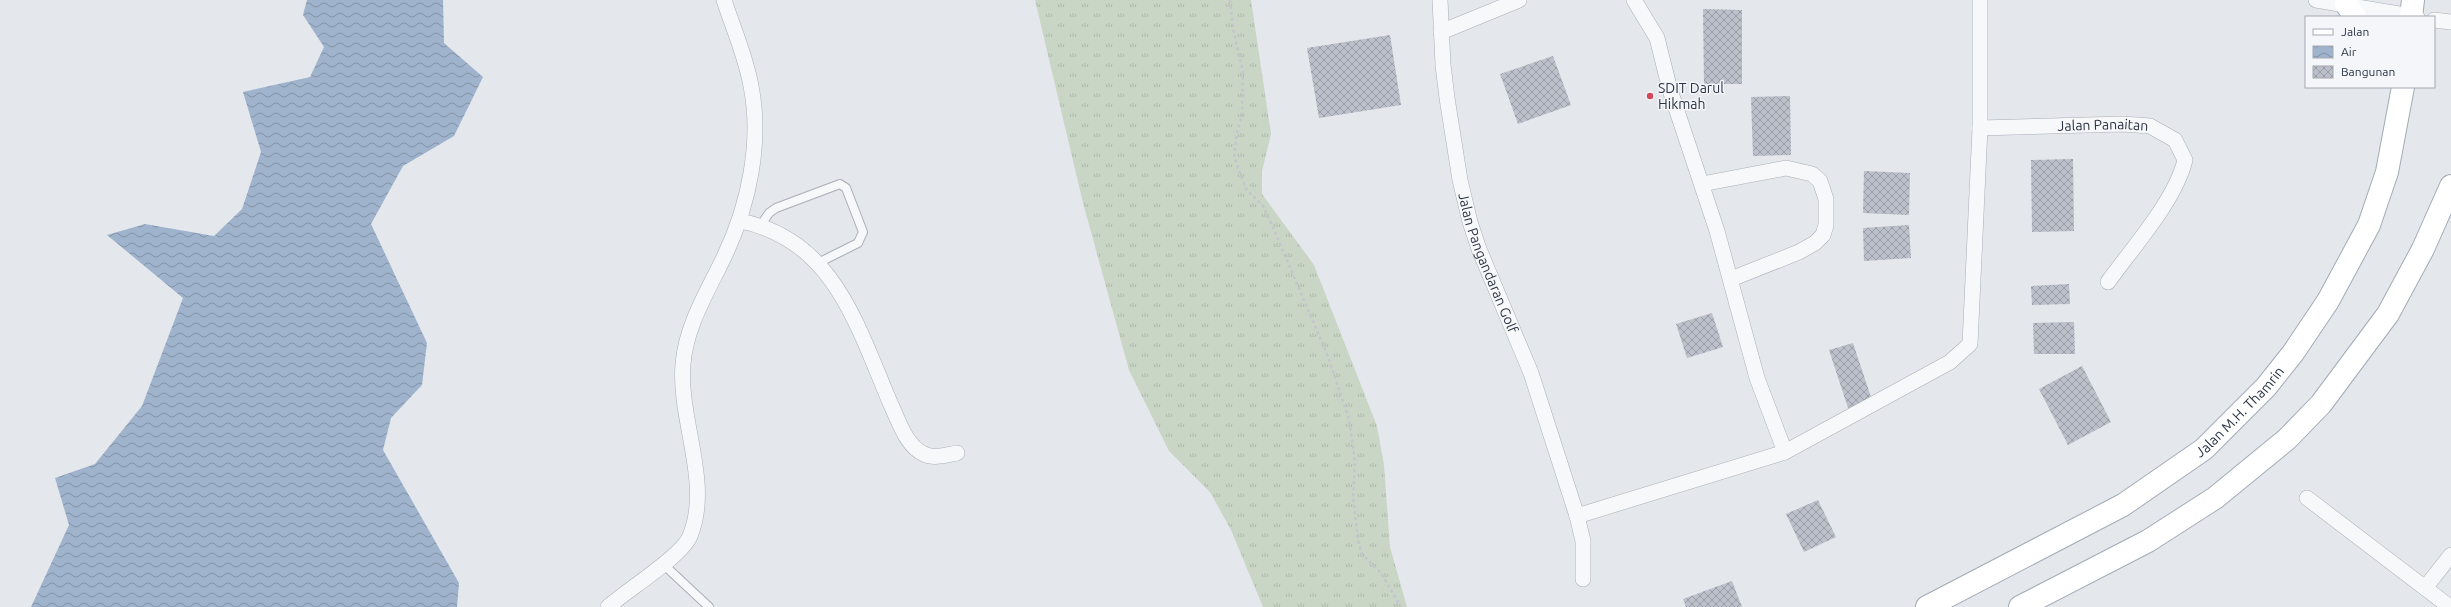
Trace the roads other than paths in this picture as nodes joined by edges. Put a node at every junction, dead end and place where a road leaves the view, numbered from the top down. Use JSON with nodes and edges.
{"nodes":[{"id":1,"x":724,"y":0,"type":"edge"},
{"id":2,"x":1440,"y":0,"type":"edge"},
{"id":3,"x":1519,"y":0,"type":"edge"},
{"id":4,"x":1634,"y":0,"type":"edge"},
{"id":5,"x":1980,"y":0,"type":"edge"},
{"id":6,"x":2316,"y":0,"type":"edge"},
{"id":7,"x":2351,"y":11,"type":"edge"},
{"id":8,"x":2413,"y":12,"type":"edge"},
{"id":9,"x":2435,"y":20,"type":"edge"},
{"id":10,"x":2451,"y":22,"type":"edge"},
{"id":11,"x":1441,"y":32,"type":"junction"},
{"id":12,"x":2387,"y":88,"type":"edge"},
{"id":13,"x":2403,"y":88,"type":"edge"},
{"id":14,"x":1980,"y":128,"type":"junction"},
{"id":15,"x":2395,"y":132,"type":"junction"},
{"id":16,"x":1702,"y":184,"type":"junction"},
{"id":17,"x":2451,"y":186,"type":"edge"},
{"id":18,"x":740,"y":221,"type":"junction"},
{"id":19,"x":761,"y":225,"type":"junction"},
{"id":20,"x":818,"y":263,"type":"junction"},
{"id":21,"x":1731,"y":279,"type":"junction"},
{"id":22,"x":2108,"y":282,"type":"dead end"},
{"id":23,"x":1786,"y":452,"type":"junction"},
{"id":24,"x":957,"y":453,"type":"dead end"},
{"id":25,"x":2308,"y":498,"type":"dead end"},
{"id":26,"x":1577,"y":516,"type":"junction"},
{"id":27,"x":2451,"y":555,"type":"edge"},
{"id":28,"x":663,"y":564,"type":"junction"},
{"id":29,"x":1583,"y":579,"type":"dead end"},
{"id":30,"x":2425,"y":588,"type":"junction"},
{"id":31,"x":609,"y":607,"type":"edge"},
{"id":32,"x":709,"y":607,"type":"edge"},
{"id":33,"x":1927,"y":607,"type":"edge"},
{"id":34,"x":2020,"y":607,"type":"edge"},
{"id":35,"x":2450,"y":607,"type":"edge"}],
"edges":[{"from":1,"to":18,"type":"street"},
{"from":2,"to":11,"type":"street","name":"Jalan Pangandaran Golf"},
{"from":3,"to":11,"type":"street"},
{"from":4,"to":16,"type":"street"},
{"from":5,"to":14,"type":"street"},
{"from":6,"to":7,"type":"street"},
{"from":7,"to":8,"type":"street"},
{"from":9,"to":10,"type":"street"},
{"from":11,"to":26,"type":"street","name":"Jalan Pangandaran Golf"},
{"from":12,"to":15,"type":"main road"},
{"from":13,"to":15,"type":"main road","name":"Jalan M.H. Thamrin"},
{"from":14,"to":22,"type":"street","name":"Jalan Panaitan"},
{"from":14,"to":23,"type":"street"},
{"from":15,"to":33,"type":"main road","name":"Jalan M.H. Thamrin"},
{"from":16,"to":21,"type":"street"},
{"from":16,"to":21,"type":"street"},
{"from":17,"to":34,"type":"main road"},
{"from":18,"to":19,"type":"street"},
{"from":18,"to":28,"type":"street"},
{"from":19,"to":20,"type":"street"},
{"from":19,"to":20,"type":"lane"},
{"from":20,"to":24,"type":"street"},
{"from":21,"to":23,"type":"street"},
{"from":23,"to":26,"type":"street"},
{"from":25,"to":30,"type":"street"},
{"from":26,"to":29,"type":"street","name":"Jalan Pangandaran Golf"},
{"from":27,"to":30,"type":"street"},
{"from":28,"to":31,"type":"street"},
{"from":28,"to":32,"type":"lane"},
{"from":30,"to":35,"type":"street"}]}
